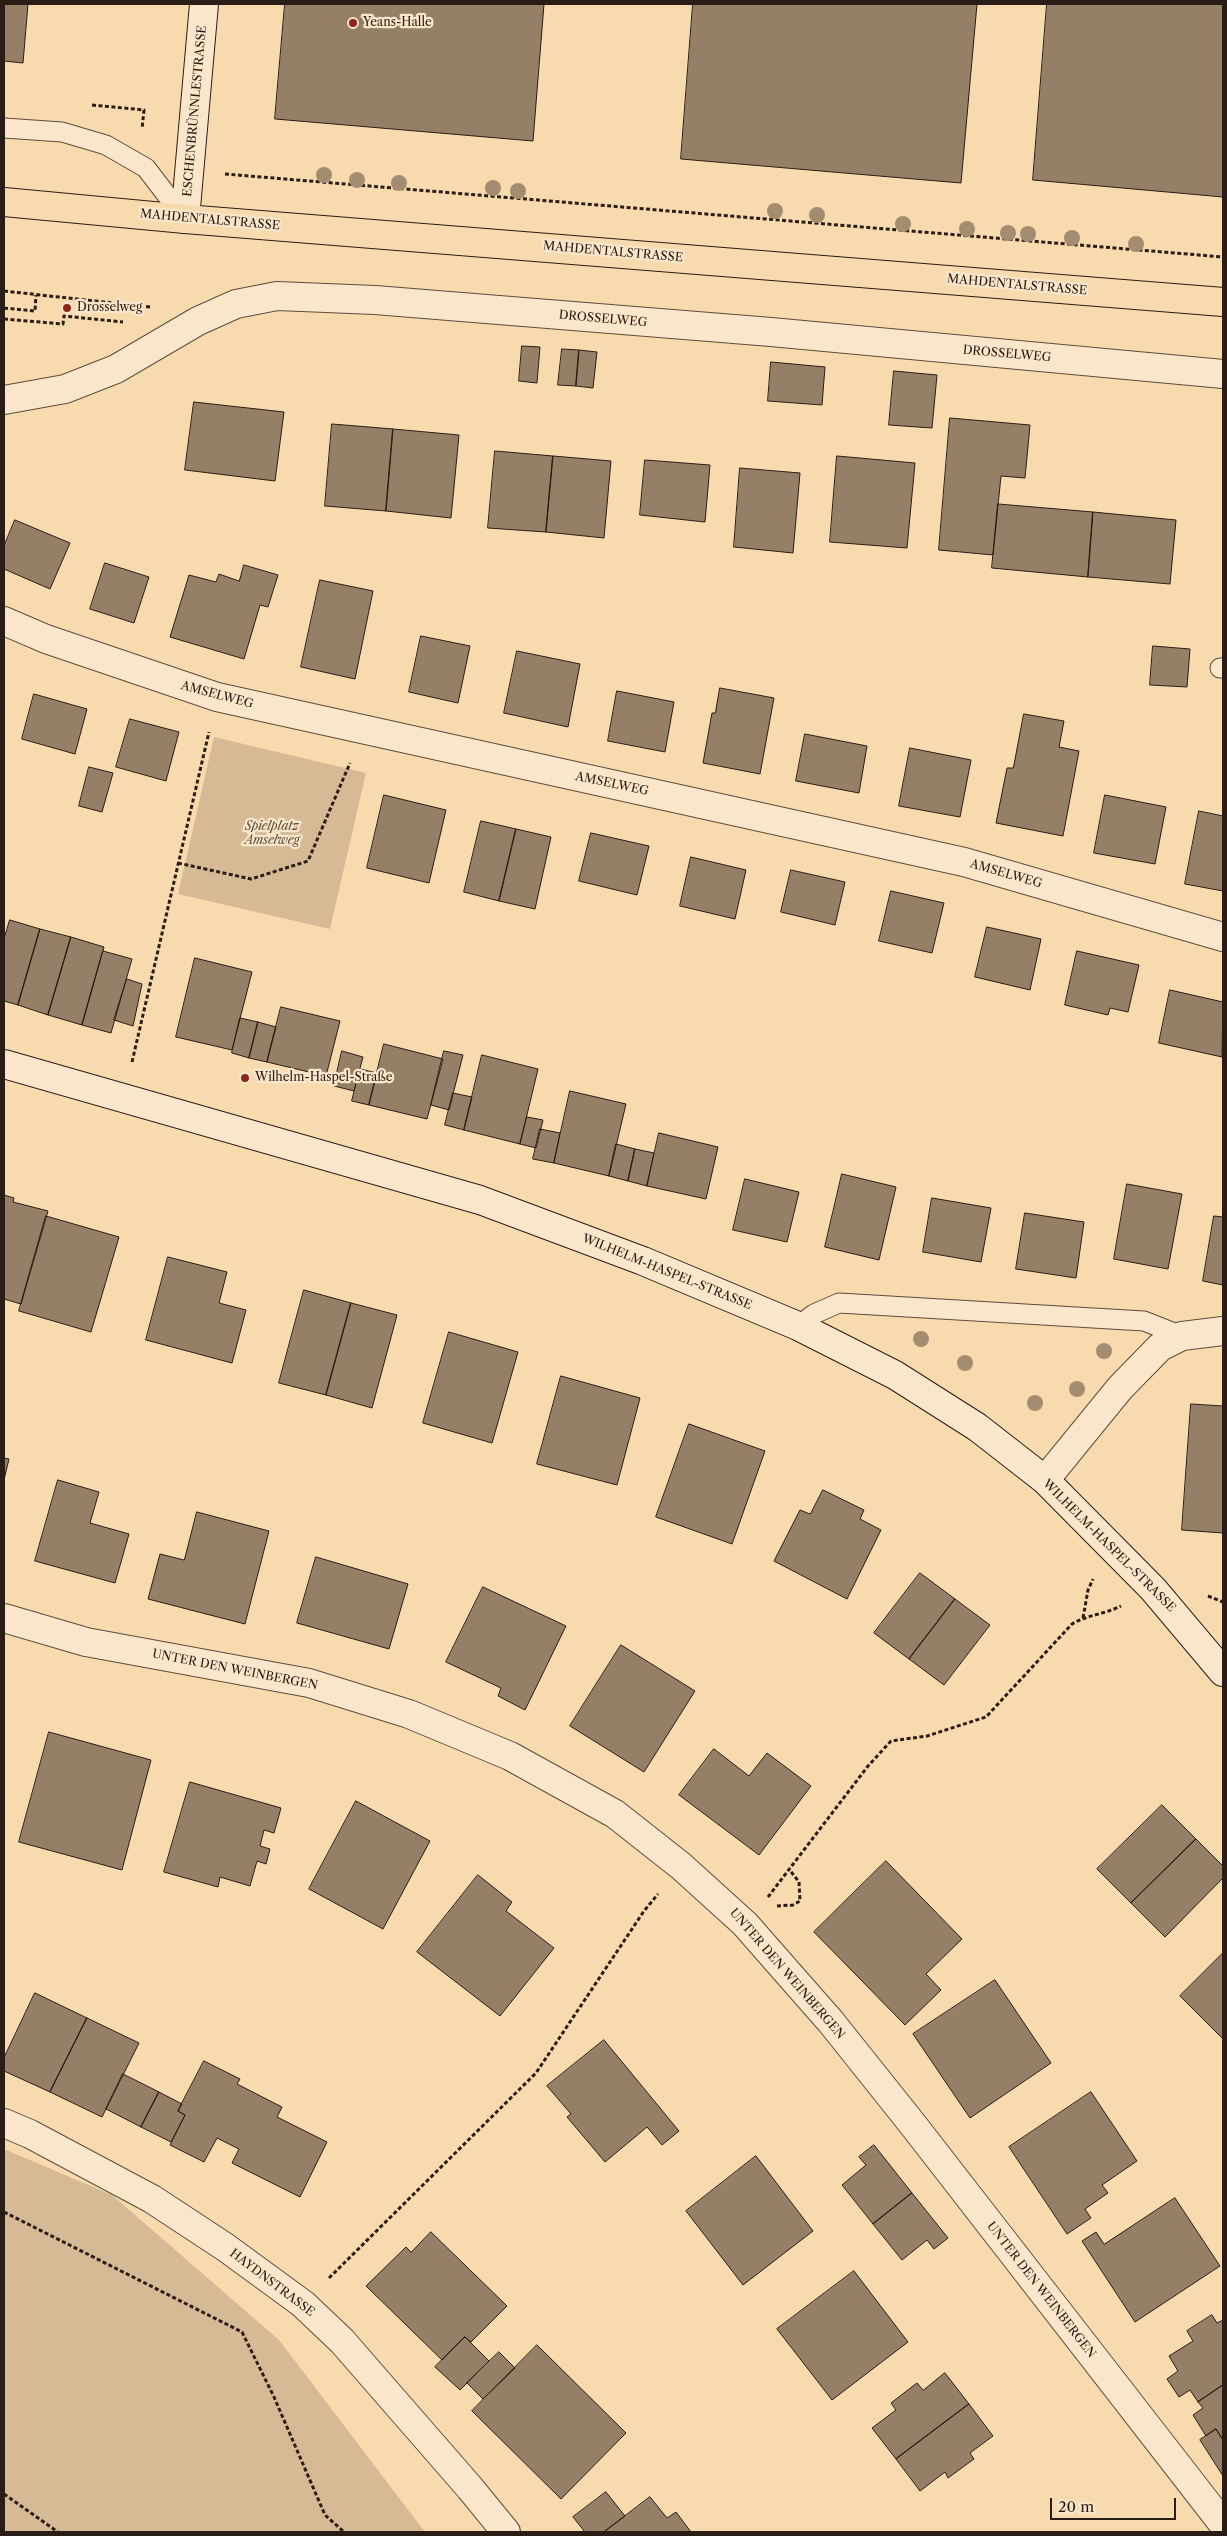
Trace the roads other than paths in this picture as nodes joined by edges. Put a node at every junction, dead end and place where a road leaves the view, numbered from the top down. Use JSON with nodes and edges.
{"nodes":[{"id":1,"x":204,"y":4,"type":"edge"},
{"id":2,"x":4,"y":128,"type":"edge"},
{"id":3,"x":4,"y":202,"type":"edge"},
{"id":4,"x":185,"y":219,"type":"junction"},
{"id":5,"x":1223,"y":302,"type":"edge"},
{"id":6,"x":1223,"y":374,"type":"edge"},
{"id":7,"x":4,"y":400,"type":"edge"},
{"id":8,"x":4,"y":621,"type":"edge"},
{"id":9,"x":1223,"y":937,"type":"edge"},
{"id":10,"x":4,"y":1064,"type":"edge"},
{"id":11,"x":798,"y":1326,"type":"junction"},
{"id":12,"x":1223,"y":1331,"type":"edge"},
{"id":13,"x":1182,"y":1336,"type":"junction"},
{"id":14,"x":1045,"y":1480,"type":"junction"},
{"id":15,"x":4,"y":1618,"type":"edge"},
{"id":16,"x":1223,"y":1672,"type":"edge"},
{"id":17,"x":4,"y":2123,"type":"edge"},
{"id":18,"x":1223,"y":2524,"type":"edge"},
{"id":19,"x":506,"y":2532,"type":"edge"}],
"edges":[{"from":1,"to":4,"type":"street","name":"ESCHENBRÜNNLESTRASSE"},
{"from":2,"to":4,"type":"lane"},
{"from":3,"to":4,"type":"main road","name":"MAHDENTALSTRASSE"},
{"from":4,"to":5,"type":"main road","name":"MAHDENTALSTRASSE"},
{"from":6,"to":7,"type":"street","name":"DROSSELWEG"},
{"from":8,"to":9,"type":"street","name":"AMSELWEG"},
{"from":10,"to":11,"type":"street","name":"WILHELM-HASPEL-STRASSE"},
{"from":11,"to":13,"type":"lane"},
{"from":11,"to":14,"type":"street","name":"WILHELM-HASPEL-STRASSE"},
{"from":12,"to":13,"type":"street"},
{"from":13,"to":14,"type":"street"},
{"from":14,"to":16,"type":"street","name":"WILHELM-HASPEL-STRASSE"},
{"from":15,"to":18,"type":"street","name":"UNTER DEN WEINBERGEN"},
{"from":17,"to":19,"type":"street","name":"HAYDNSTRASSE"}]}
